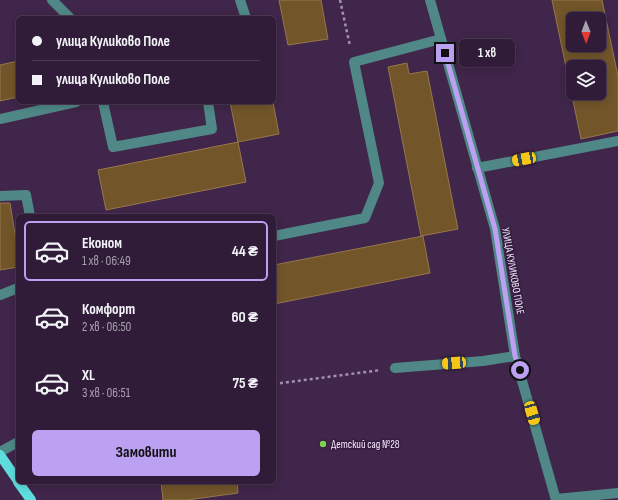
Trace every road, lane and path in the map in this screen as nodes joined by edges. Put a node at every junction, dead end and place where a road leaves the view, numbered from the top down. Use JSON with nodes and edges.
{"nodes":[{"id":1,"x":52,"y":0,"type":"edge"},
{"id":2,"x":240,"y":0,"type":"edge"},
{"id":3,"x":340,"y":0,"type":"edge"},
{"id":4,"x":430,"y":0,"type":"edge"},
{"id":5,"x":68,"y":16,"type":"edge"},
{"id":6,"x":245,"y":16,"type":"edge"},
{"id":7,"x":441,"y":39,"type":"junction"},
{"id":8,"x":354,"y":62,"type":"junction"},
{"id":9,"x":67,"y":104,"type":"edge"},
{"id":10,"x":104,"y":104,"type":"edge"},
{"id":11,"x":208,"y":104,"type":"edge"},
{"id":12,"x":0,"y":119,"type":"edge"},
{"id":13,"x":618,"y":141,"type":"edge"},
{"id":14,"x":478,"y":168,"type":"junction"},
{"id":15,"x":0,"y":196,"type":"edge"},
{"id":16,"x":30,"y":214,"type":"edge"},
{"id":17,"x":276,"y":236,"type":"edge"},
{"id":18,"x":16,"y":289,"type":"edge"},
{"id":19,"x":0,"y":295,"type":"edge"},
{"id":20,"x":515,"y":356,"type":"junction"},
{"id":21,"x":395,"y":368,"type":"joint"},
{"id":22,"x":276,"y":384,"type":"edge"},
{"id":23,"x":16,"y":443,"type":"edge"},
{"id":24,"x":0,"y":454,"type":"edge"},
{"id":25,"x":16,"y":479,"type":"edge"},
{"id":26,"x":19,"y":484,"type":"edge"},
{"id":27,"x":618,"y":492,"type":"edge"},
{"id":28,"x":31,"y":500,"type":"edge"},
{"id":29,"x":556,"y":500,"type":"edge"}],
"edges":[{"from":1,"to":5,"type":"street"},
{"from":2,"to":6,"type":"street"},
{"from":3,"to":8,"type":"path"},
{"from":4,"to":7,"type":"street","name":"УЛИЦА КУЛИКОВО ПОЛЕ"},
{"from":7,"to":8,"type":"street"},
{"from":7,"to":14,"type":"street","name":"УЛИЦА КУЛИКОВО ПОЛЕ"},
{"from":8,"to":17,"type":"street"},
{"from":9,"to":12,"type":"street"},
{"from":10,"to":11,"type":"street"},
{"from":13,"to":14,"type":"street"},
{"from":14,"to":20,"type":"street","name":"УЛИЦА КУЛИКОВО ПОЛЕ"},
{"from":15,"to":16,"type":"street"},
{"from":18,"to":19,"type":"street"},
{"from":20,"to":21,"type":"street"},
{"from":20,"to":29,"type":"street","name":"УЛИЦА КУЛИКОВО ПОЛЕ"},
{"from":21,"to":22,"type":"path"},
{"from":23,"to":24,"type":"street"},
{"from":24,"to":25,"type":"main road"},
{"from":26,"to":28,"type":"main road"},
{"from":27,"to":29,"type":"street"}]}
